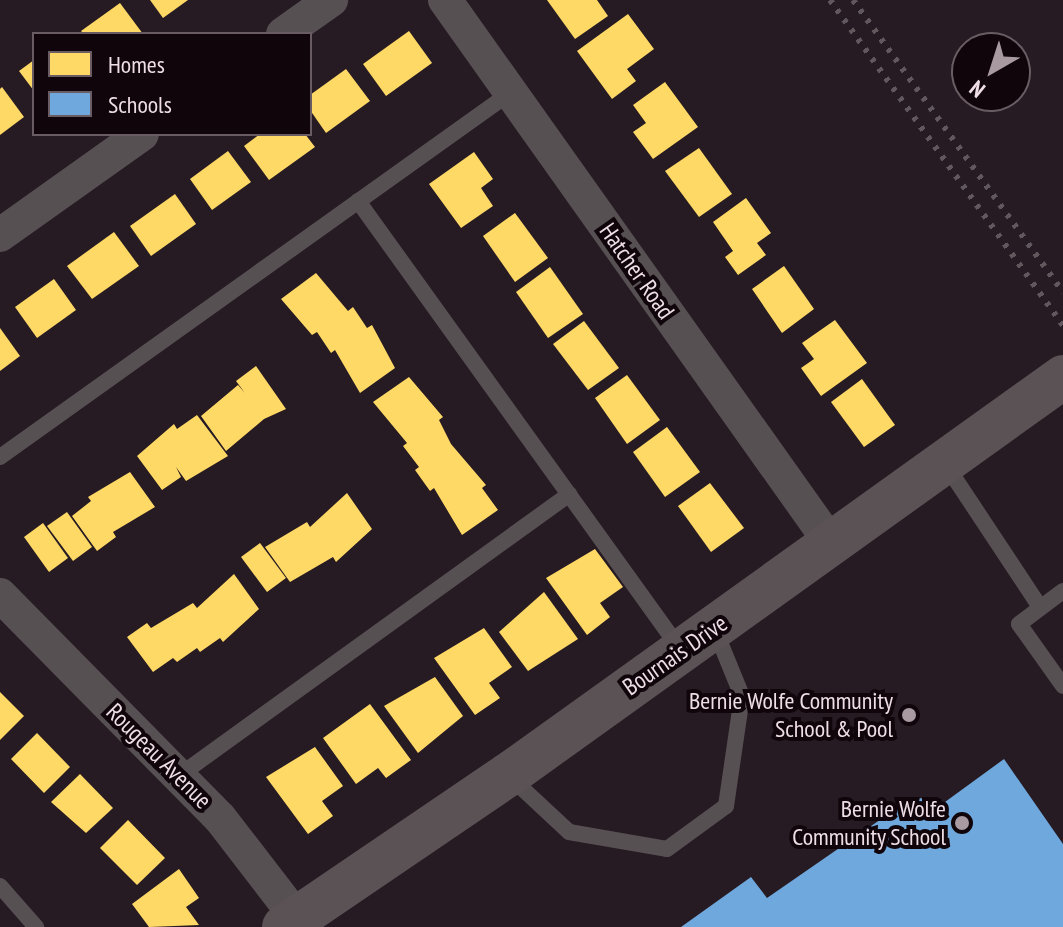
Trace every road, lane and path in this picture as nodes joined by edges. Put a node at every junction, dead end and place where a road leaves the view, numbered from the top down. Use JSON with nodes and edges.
{"nodes":[{"id":1,"x":331,"y":0,"type":"edge"},
{"id":2,"x":445,"y":0,"type":"edge"},
{"id":3,"x":286,"y":32,"type":"edge"},
{"id":4,"x":510,"y":93,"type":"junction"},
{"id":5,"x":139,"y":136,"type":"edge"},
{"id":6,"x":358,"y":201,"type":"junction"},
{"id":7,"x":0,"y":235,"type":"edge"},
{"id":8,"x":1063,"y":377,"type":"edge"},
{"id":9,"x":0,"y":457,"type":"edge"},
{"id":10,"x":944,"y":462,"type":"junction"},
{"id":11,"x":569,"y":494,"type":"junction"},
{"id":12,"x":830,"y":542,"type":"junction"},
{"id":13,"x":1063,"y":591,"type":"edge"},
{"id":14,"x":0,"y":595,"type":"edge"},
{"id":15,"x":1040,"y":607,"type":"junction"},
{"id":16,"x":698,"y":639,"type":"junction"},
{"id":17,"x":1063,"y":686,"type":"edge"},
{"id":18,"x":180,"y":775,"type":"junction"},
{"id":19,"x":508,"y":775,"type":"junction"},
{"id":20,"x":0,"y":886,"type":"edge"},
{"id":21,"x":295,"y":924,"type":"edge"},
{"id":22,"x":36,"y":927,"type":"edge"}],
"edges":[{"from":1,"to":3,"type":"street"},
{"from":2,"to":4,"type":"street","name":"Hatcher Road"},
{"from":4,"to":6,"type":"lane"},
{"from":4,"to":12,"type":"street","name":"Hatcher Road"},
{"from":5,"to":7,"type":"street"},
{"from":6,"to":9,"type":"lane"},
{"from":6,"to":11,"type":"lane"},
{"from":8,"to":10,"type":"street","name":"Bournais Drive"},
{"from":10,"to":12,"type":"street","name":"Bournais Drive"},
{"from":10,"to":15,"type":"lane"},
{"from":11,"to":16,"type":"lane"},
{"from":11,"to":18,"type":"lane"},
{"from":12,"to":16,"type":"street","name":"Bournais Drive"},
{"from":13,"to":15,"type":"lane"},
{"from":14,"to":18,"type":"street","name":"Rougeau Avenue"},
{"from":15,"to":17,"type":"lane"},
{"from":16,"to":19,"type":"street","name":"Bournais Drive"},
{"from":16,"to":19,"type":"lane"},
{"from":18,"to":21,"type":"street","name":"Rougeau Avenue"},
{"from":19,"to":21,"type":"street","name":"Bournais Drive"},
{"from":20,"to":22,"type":"lane"}]}
